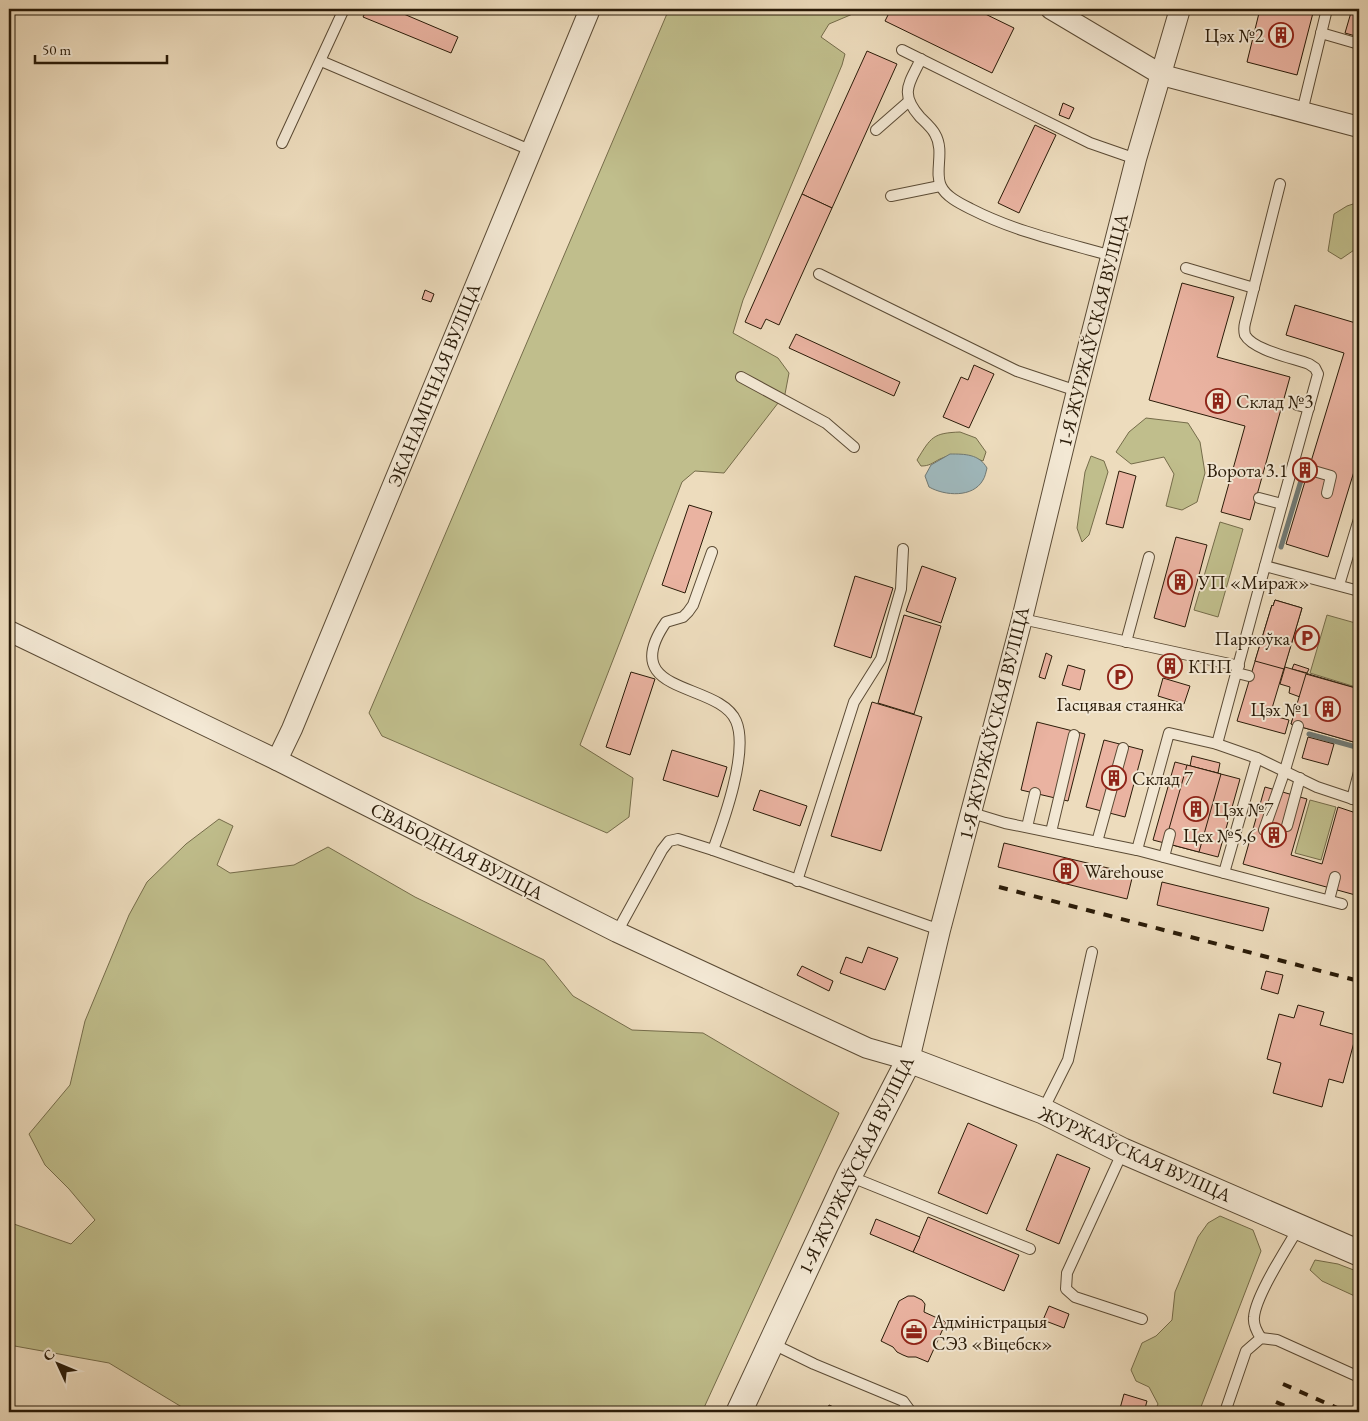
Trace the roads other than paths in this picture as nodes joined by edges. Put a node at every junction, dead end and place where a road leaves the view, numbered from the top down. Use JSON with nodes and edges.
{"nodes":[{"id":1,"x":344,"y":9,"type":"edge"},
{"id":2,"x":590,"y":9,"type":"edge"},
{"id":3,"x":1052,"y":9,"type":"edge"},
{"id":4,"x":1180,"y":9,"type":"edge"},
{"id":5,"x":1327,"y":9,"type":"edge"},
{"id":6,"x":1321,"y":33,"type":"junction"},
{"id":7,"x":1359,"y":44,"type":"edge"},
{"id":8,"x":902,"y":50,"type":"dead end"},
{"id":9,"x":921,"y":59,"type":"junction"},
{"id":10,"x":321,"y":61,"type":"junction"},
{"id":11,"x":1162,"y":75,"type":"junction"},
{"id":12,"x":908,"y":102,"type":"junction"},
{"id":13,"x":1302,"y":112,"type":"junction"},
{"id":14,"x":1359,"y":127,"type":"edge"},
{"id":15,"x":876,"y":130,"type":"dead end"},
{"id":16,"x":282,"y":143,"type":"dead end"},
{"id":17,"x":530,"y":150,"type":"junction"},
{"id":18,"x":1136,"y":159,"type":"junction"},
{"id":19,"x":1280,"y":184,"type":"dead end"},
{"id":20,"x":940,"y":186,"type":"junction"},
{"id":21,"x":891,"y":196,"type":"dead end"},
{"id":22,"x":1112,"y":256,"type":"junction"},
{"id":23,"x":1186,"y":268,"type":"dead end"},
{"id":24,"x":819,"y":274,"type":"dead end"},
{"id":25,"x":1254,"y":288,"type":"junction"},
{"id":26,"x":741,"y":377,"type":"dead end"},
{"id":27,"x":1077,"y":391,"type":"junction"},
{"id":28,"x":1297,"y":405,"type":"dead end"},
{"id":29,"x":1309,"y":408,"type":"junction"},
{"id":30,"x":854,"y":447,"type":"dead end"},
{"id":31,"x":1293,"y":465,"type":"junction"},
{"id":32,"x":1327,"y":492,"type":"dead end"},
{"id":33,"x":1258,"y":498,"type":"dead end"},
{"id":34,"x":1282,"y":504,"type":"junction"},
{"id":35,"x":1359,"y":519,"type":"edge"},
{"id":36,"x":903,"y":548,"type":"dead end"},
{"id":37,"x":712,"y":552,"type":"dead end"},
{"id":38,"x":1149,"y":557,"type":"dead end"},
{"id":39,"x":1265,"y":566,"type":"junction"},
{"id":40,"x":1339,"y":585,"type":"junction"},
{"id":41,"x":1359,"y":591,"type":"edge"},
{"id":42,"x":1022,"y":618,"type":"junction"},
{"id":43,"x":9,"y":631,"type":"edge"},
{"id":44,"x":1126,"y":642,"type":"junction"},
{"id":45,"x":1238,"y":670,"type":"junction"},
{"id":46,"x":1249,"y":676,"type":"dead end"},
{"id":47,"x":1298,"y":726,"type":"dead end"},
{"id":48,"x":1074,"y":735,"type":"dead end"},
{"id":49,"x":1217,"y":744,"type":"junction"},
{"id":50,"x":1123,"y":748,"type":"dead end"},
{"id":51,"x":1257,"y":758,"type":"junction"},
{"id":52,"x":277,"y":760,"type":"junction"},
{"id":53,"x":1285,"y":770,"type":"junction"},
{"id":54,"x":1359,"y":772,"type":"edge"},
{"id":55,"x":1300,"y":778,"type":"junction"},
{"id":56,"x":1035,"y":793,"type":"dead end"},
{"id":57,"x":1356,"y":800,"type":"edge"},
{"id":58,"x":972,"y":813,"type":"junction"},
{"id":59,"x":1287,"y":826,"type":"dead end"},
{"id":60,"x":1027,"y":827,"type":"junction"},
{"id":61,"x":1264,"y":830,"type":"dead end"},
{"id":62,"x":1051,"y":832,"type":"junction"},
{"id":63,"x":1170,"y":834,"type":"dead end"},
{"id":64,"x":1097,"y":842,"type":"junction"},
{"id":65,"x":713,"y":850,"type":"junction"},
{"id":66,"x":1137,"y":850,"type":"junction"},
{"id":67,"x":1164,"y":857,"type":"junction"},
{"id":68,"x":1224,"y":873,"type":"junction"},
{"id":69,"x":1335,"y":876,"type":"dead end"},
{"id":70,"x":797,"y":881,"type":"junction"},
{"id":71,"x":1329,"y":900,"type":"junction"},
{"id":72,"x":1342,"y":904,"type":"dead end"},
{"id":73,"x":940,"y":930,"type":"junction"},
{"id":74,"x":617,"y":932,"type":"junction"},
{"id":75,"x":1092,"y":952,"type":"dead end"},
{"id":76,"x":910,"y":1060,"type":"junction"},
{"id":77,"x":1042,"y":1111,"type":"junction"},
{"id":78,"x":1123,"y":1152,"type":"junction"},
{"id":79,"x":849,"y":1176,"type":"junction"},
{"id":80,"x":1299,"y":1227,"type":"junction"},
{"id":81,"x":1030,"y":1250,"type":"dead end"},
{"id":82,"x":1359,"y":1253,"type":"edge"},
{"id":83,"x":1142,"y":1319,"type":"dead end"},
{"id":84,"x":1261,"y":1338,"type":"junction"},
{"id":85,"x":771,"y":1343,"type":"junction"},
{"id":86,"x":1359,"y":1377,"type":"edge"},
{"id":87,"x":740,"y":1412,"type":"edge"},
{"id":88,"x":910,"y":1412,"type":"edge"},
{"id":89,"x":1225,"y":1412,"type":"edge"}],
"edges":[{"from":1,"to":10,"type":"lane"},
{"from":2,"to":17,"type":"street","name":"ЭКАНАМІЧНАЯ ВУЛІЦА"},
{"from":3,"to":11,"type":"street"},
{"from":4,"to":11,"type":"street","name":"1-Я ЖУРЖАЎСКАЯ ВУЛІЦА"},
{"from":5,"to":6,"type":"lane"},
{"from":6,"to":7,"type":"lane"},
{"from":6,"to":13,"type":"lane"},
{"from":8,"to":9,"type":"lane"},
{"from":9,"to":12,"type":"lane"},
{"from":9,"to":18,"type":"lane"},
{"from":10,"to":16,"type":"lane"},
{"from":10,"to":17,"type":"lane"},
{"from":11,"to":13,"type":"street"},
{"from":11,"to":18,"type":"street","name":"1-Я ЖУРЖАЎСКАЯ ВУЛІЦА"},
{"from":12,"to":15,"type":"lane"},
{"from":12,"to":20,"type":"lane"},
{"from":13,"to":14,"type":"street"},
{"from":17,"to":52,"type":"street","name":"ЭКАНАМІЧНАЯ ВУЛІЦА"},
{"from":18,"to":22,"type":"street","name":"1-Я ЖУРЖАЎСКАЯ ВУЛІЦА"},
{"from":19,"to":25,"type":"lane"},
{"from":20,"to":21,"type":"lane"},
{"from":20,"to":22,"type":"lane"},
{"from":22,"to":27,"type":"street","name":"1-Я ЖУРЖАЎСКАЯ ВУЛІЦА"},
{"from":23,"to":25,"type":"lane"},
{"from":24,"to":27,"type":"lane"},
{"from":25,"to":29,"type":"lane"},
{"from":26,"to":30,"type":"lane"},
{"from":27,"to":42,"type":"street","name":"1-Я ЖУРЖАЎСКАЯ ВУЛІЦА"},
{"from":28,"to":29,"type":"lane"},
{"from":29,"to":31,"type":"lane"},
{"from":31,"to":32,"type":"lane"},
{"from":31,"to":34,"type":"lane"},
{"from":33,"to":34,"type":"lane"},
{"from":34,"to":39,"type":"lane"},
{"from":35,"to":40,"type":"lane"},
{"from":36,"to":70,"type":"lane"},
{"from":37,"to":65,"type":"lane"},
{"from":38,"to":44,"type":"lane"},
{"from":39,"to":40,"type":"lane"},
{"from":39,"to":45,"type":"lane"},
{"from":40,"to":41,"type":"lane"},
{"from":42,"to":44,"type":"lane"},
{"from":42,"to":58,"type":"street","name":"1-Я ЖУРЖАЎСКАЯ ВУЛІЦА"},
{"from":43,"to":52,"type":"street","name":"СВАБОДНАЯ ВУЛІЦА"},
{"from":44,"to":45,"type":"lane"},
{"from":45,"to":46,"type":"lane"},
{"from":45,"to":49,"type":"lane"},
{"from":47,"to":53,"type":"lane"},
{"from":48,"to":62,"type":"lane"},
{"from":49,"to":51,"type":"lane"},
{"from":49,"to":66,"type":"lane"},
{"from":50,"to":64,"type":"lane"},
{"from":51,"to":53,"type":"lane"},
{"from":51,"to":68,"type":"lane"},
{"from":52,"to":74,"type":"street","name":"СВАБОДНАЯ ВУЛІЦА"},
{"from":53,"to":55,"type":"lane"},
{"from":53,"to":61,"type":"lane"},
{"from":54,"to":57,"type":"lane"},
{"from":55,"to":57,"type":"lane"},
{"from":55,"to":59,"type":"lane"},
{"from":56,"to":60,"type":"lane"},
{"from":58,"to":60,"type":"lane"},
{"from":58,"to":73,"type":"street","name":"1-Я ЖУРЖАЎСКАЯ ВУЛІЦА"},
{"from":60,"to":62,"type":"lane"},
{"from":62,"to":64,"type":"lane"},
{"from":63,"to":67,"type":"lane"},
{"from":64,"to":66,"type":"lane"},
{"from":65,"to":70,"type":"lane"},
{"from":65,"to":74,"type":"lane"},
{"from":66,"to":67,"type":"lane"},
{"from":67,"to":68,"type":"lane"},
{"from":68,"to":71,"type":"lane"},
{"from":69,"to":71,"type":"lane"},
{"from":70,"to":73,"type":"lane"},
{"from":71,"to":72,"type":"lane"},
{"from":73,"to":76,"type":"street","name":"1-Я ЖУРЖАЎСКАЯ ВУЛІЦА"},
{"from":74,"to":76,"type":"street","name":"СВАБОДНАЯ ВУЛІЦА"},
{"from":75,"to":77,"type":"lane"},
{"from":76,"to":77,"type":"street","name":"ЖУРЖАЎСКАЯ ВУЛІЦА"},
{"from":76,"to":79,"type":"street","name":"1-Я ЖУРЖАЎСКАЯ ВУЛІЦА"},
{"from":77,"to":78,"type":"street","name":"ЖУРЖАЎСКАЯ ВУЛІЦА"},
{"from":78,"to":80,"type":"street","name":"ЖУРЖАЎСКАЯ ВУЛІЦА"},
{"from":78,"to":83,"type":"lane"},
{"from":79,"to":81,"type":"lane"},
{"from":79,"to":85,"type":"street","name":"1-Я ЖУРЖАЎСКАЯ ВУЛІЦА"},
{"from":80,"to":82,"type":"street","name":"ЖУРЖАЎСКАЯ ВУЛІЦА"},
{"from":80,"to":84,"type":"lane"},
{"from":84,"to":86,"type":"lane"},
{"from":84,"to":89,"type":"lane"},
{"from":85,"to":87,"type":"street","name":"1-Я ЖУРЖАЎСКАЯ ВУЛІЦА"},
{"from":85,"to":88,"type":"lane"}]}
